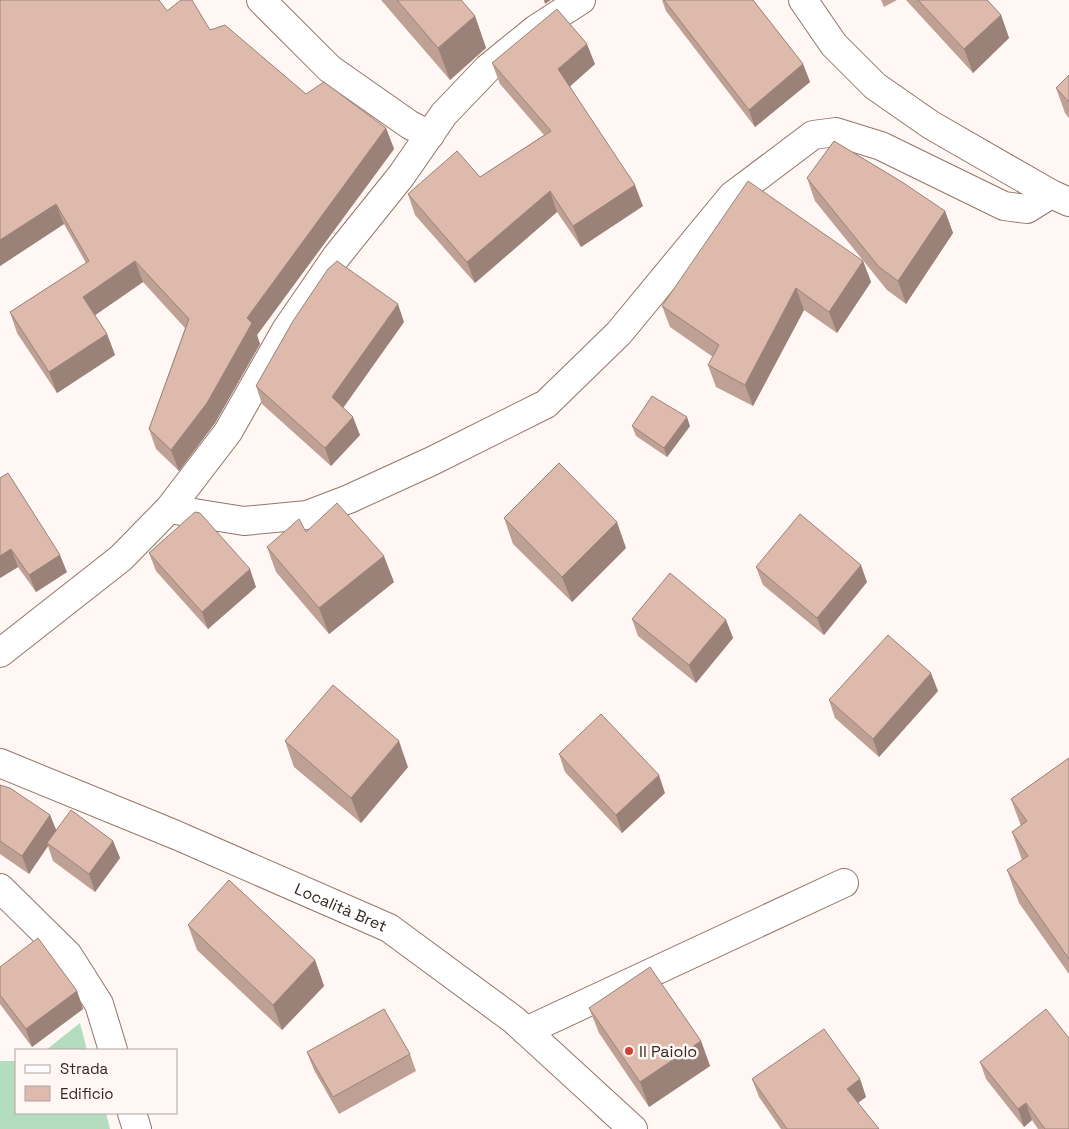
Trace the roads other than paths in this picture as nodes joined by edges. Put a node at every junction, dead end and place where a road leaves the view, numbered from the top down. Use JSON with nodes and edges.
{"nodes":[{"id":1,"x":261,"y":0,"type":"edge"},
{"id":2,"x":581,"y":0,"type":"edge"},
{"id":3,"x":803,"y":0,"type":"edge"},
{"id":4,"x":430,"y":135,"type":"junction"},
{"id":5,"x":1060,"y":198,"type":"edge"},
{"id":6,"x":169,"y":509,"type":"junction"},
{"id":7,"x":0,"y":653,"type":"edge"},
{"id":8,"x":0,"y":763,"type":"edge"},
{"id":9,"x":844,"y":883,"type":"dead end"},
{"id":10,"x":0,"y":888,"type":"edge"},
{"id":11,"x":526,"y":1030,"type":"junction"},
{"id":12,"x":113,"y":1049,"type":"edge"},
{"id":13,"x":132,"y":1114,"type":"edge"},
{"id":14,"x":137,"y":1129,"type":"edge"},
{"id":15,"x":634,"y":1129,"type":"edge"}],
"edges":[{"from":1,"to":4,"type":"street"},
{"from":2,"to":4,"type":"street"},
{"from":3,"to":5,"type":"street"},
{"from":4,"to":6,"type":"street"},
{"from":5,"to":6,"type":"street"},
{"from":6,"to":7,"type":"street"},
{"from":8,"to":11,"type":"street","name":"Località Bret"},
{"from":9,"to":11,"type":"street"},
{"from":10,"to":12,"type":"street"},
{"from":11,"to":15,"type":"street","name":"Località Bret"},
{"from":13,"to":14,"type":"street"}]}
